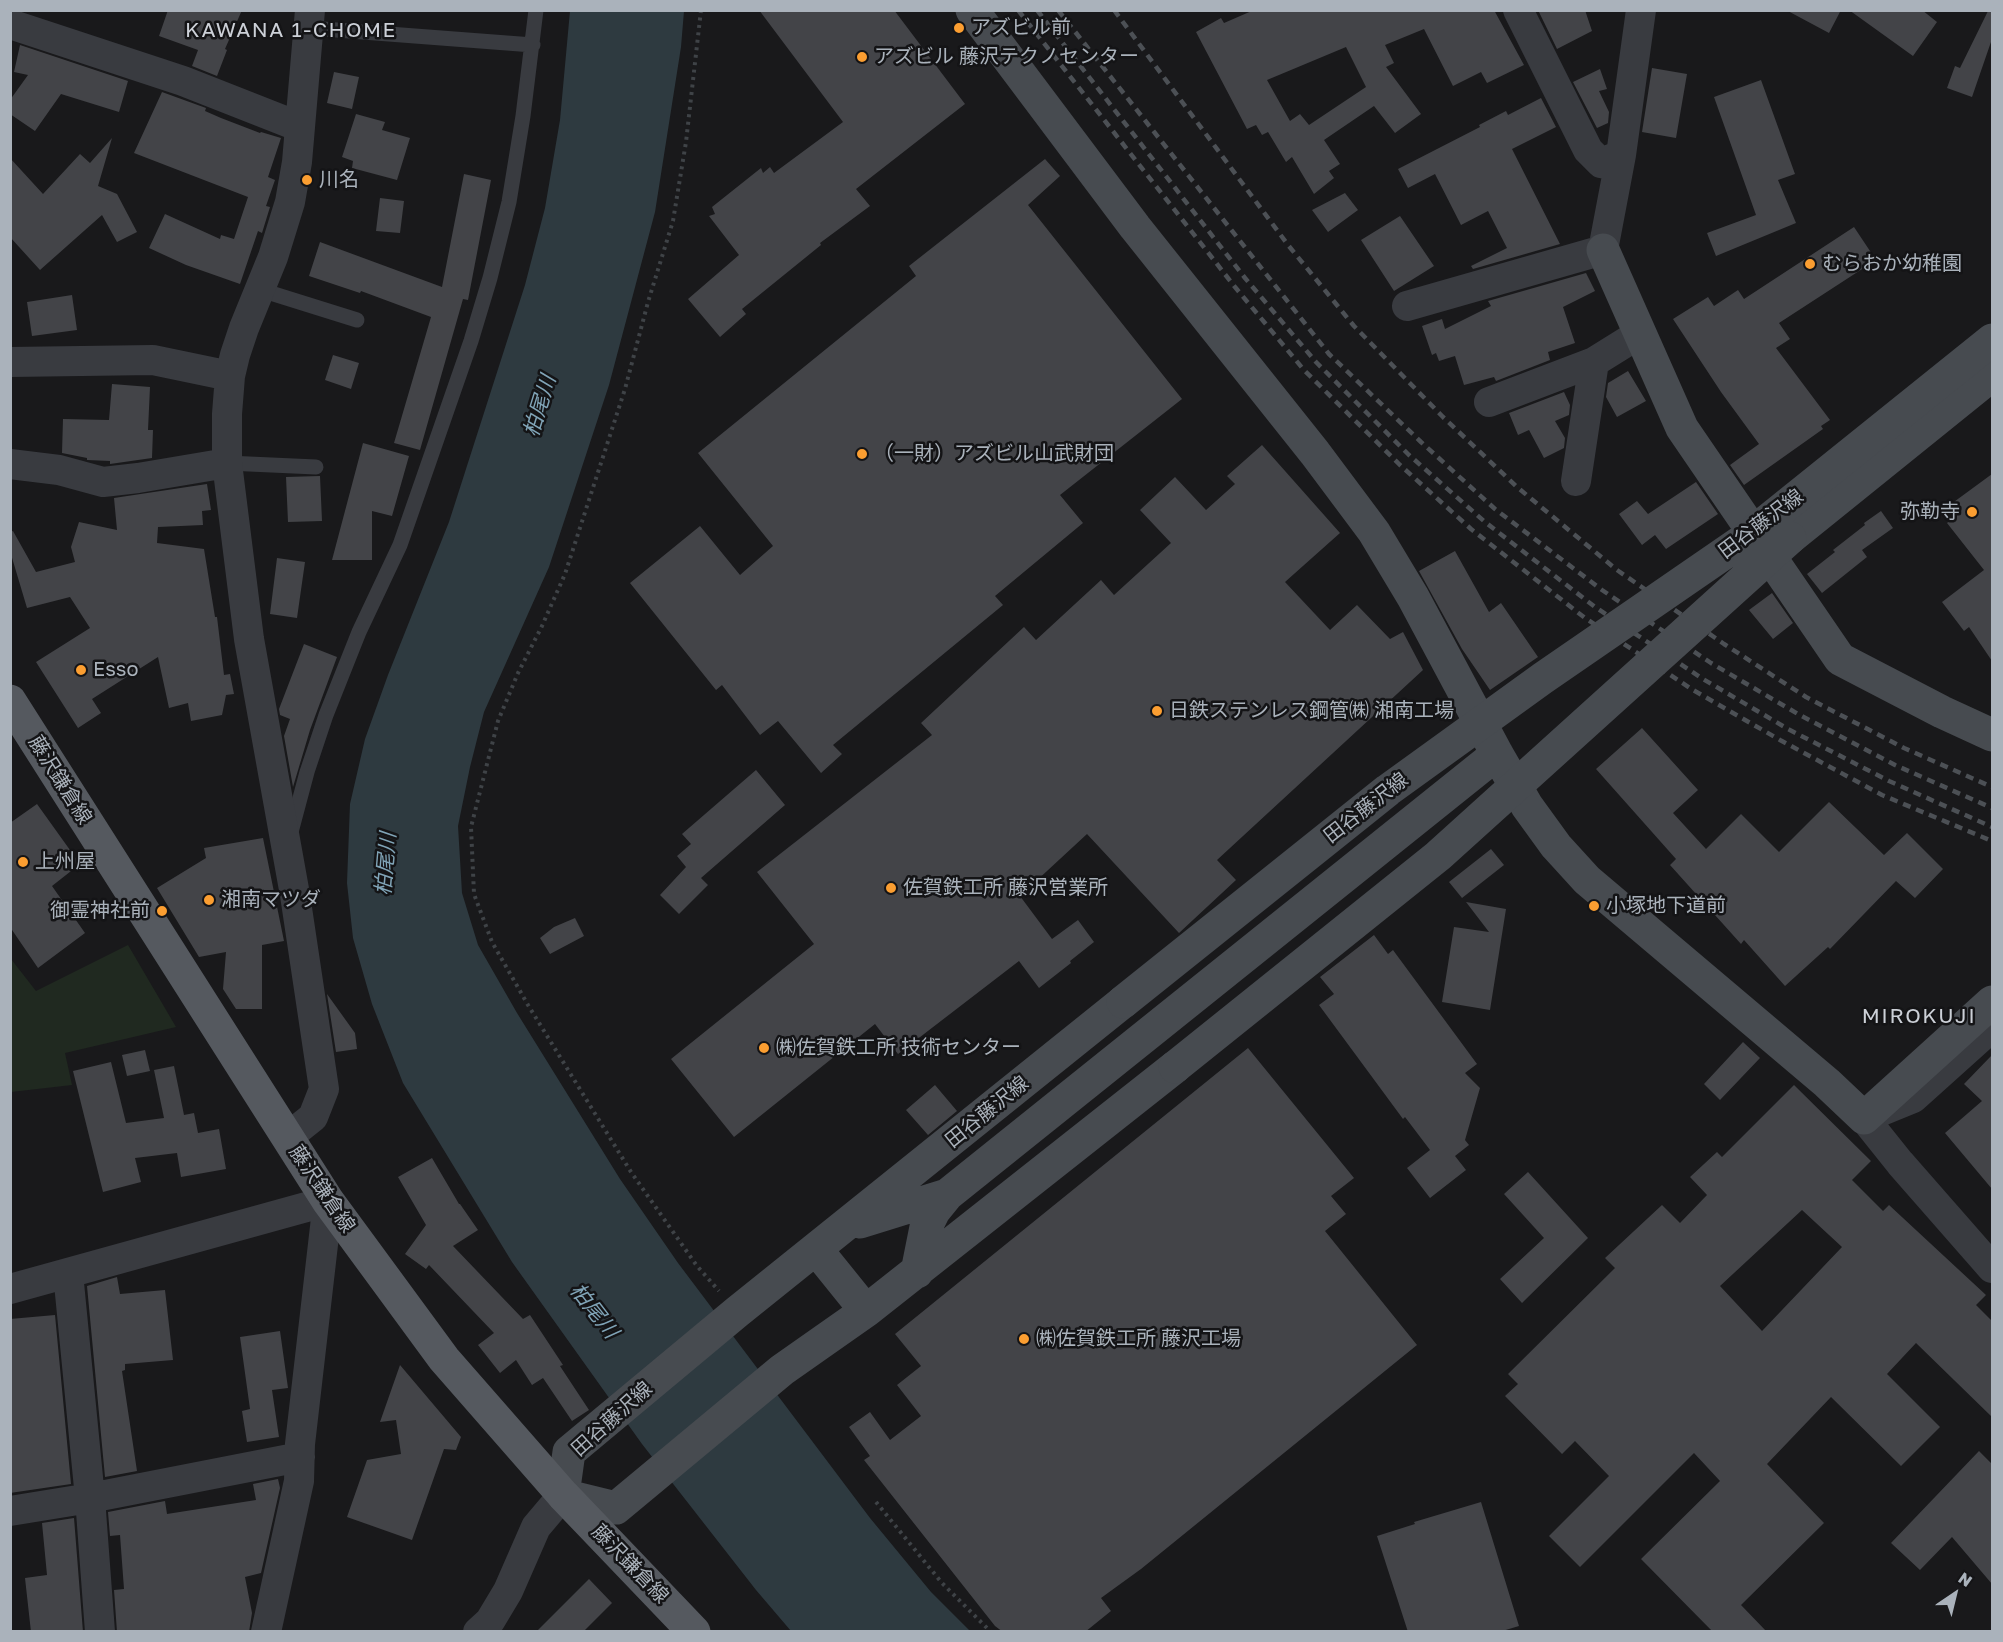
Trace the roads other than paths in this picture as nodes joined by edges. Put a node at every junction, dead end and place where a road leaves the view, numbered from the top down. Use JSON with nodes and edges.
{"nodes":[{"id":1,"x":536,"y":10,"type":"edge"},
{"id":2,"x":972,"y":10,"type":"edge"},
{"id":3,"x":1518,"y":10,"type":"edge"},
{"id":4,"x":1641,"y":10,"type":"edge"},
{"id":5,"x":310,"y":19,"type":"edge"},
{"id":6,"x":17,"y":20,"type":"edge"},
{"id":7,"x":533,"y":45,"type":"junction"},
{"id":8,"x":300,"y":127,"type":"junction"},
{"id":9,"x":1621,"y":155,"type":"junction"},
{"id":10,"x":1603,"y":250,"type":"junction"},
{"id":11,"x":261,"y":290,"type":"junction"},
{"id":12,"x":1407,"y":306,"type":"dead end"},
{"id":13,"x":357,"y":320,"type":"dead end"},
{"id":14,"x":1639,"y":334,"type":"junction"},
{"id":15,"x":1992,"y":340,"type":"edge"},
{"id":16,"x":10,"y":362,"type":"edge"},
{"id":17,"x":1594,"y":362,"type":"junction"},
{"id":18,"x":1992,"y":375,"type":"edge"},
{"id":19,"x":230,"y":376,"type":"junction"},
{"id":20,"x":1489,"y":402,"type":"dead end"},
{"id":21,"x":227,"y":463,"type":"junction"},
{"id":22,"x":10,"y":465,"type":"edge"},
{"id":23,"x":316,"y":467,"type":"dead end"},
{"id":24,"x":1576,"y":481,"type":"dead end"},
{"id":25,"x":10,"y":701,"type":"edge"},
{"id":26,"x":1992,"y":735,"type":"edge"},
{"id":27,"x":1497,"y":754,"type":"junction"},
{"id":28,"x":287,"y":849,"type":"junction"},
{"id":29,"x":1992,"y":1002,"type":"edge"},
{"id":30,"x":1992,"y":1027,"type":"edge"},
{"id":31,"x":1864,"y":1118,"type":"junction"},
{"id":32,"x":288,"y":1137,"type":"junction"},
{"id":33,"x":947,"y":1195,"type":"junction"},
{"id":34,"x":328,"y":1201,"type":"junction"},
{"id":35,"x":844,"y":1227,"type":"junction"},
{"id":36,"x":816,"y":1249,"type":"junction"},
{"id":37,"x":1992,"y":1268,"type":"edge"},
{"id":38,"x":917,"y":1272,"type":"junction"},
{"id":39,"x":68,"y":1273,"type":"junction"},
{"id":40,"x":10,"y":1288,"type":"edge"},
{"id":41,"x":866,"y":1311,"type":"junction"},
{"id":42,"x":300,"y":1457,"type":"junction"},
{"id":43,"x":563,"y":1495,"type":"junction"},
{"id":44,"x":90,"y":1498,"type":"junction"},
{"id":45,"x":10,"y":1511,"type":"edge"},
{"id":46,"x":100,"y":1632,"type":"edge"},
{"id":47,"x":266,"y":1632,"type":"edge"},
{"id":48,"x":478,"y":1632,"type":"edge"},
{"id":49,"x":694,"y":1632,"type":"edge"}],
"edges":[{"from":1,"to":7,"type":"lane"},
{"from":2,"to":27,"type":"main road"},
{"from":3,"to":9,"type":"street"},
{"from":4,"to":9,"type":"street"},
{"from":5,"to":7,"type":"lane"},
{"from":5,"to":8,"type":"street"},
{"from":6,"to":8,"type":"street"},
{"from":7,"to":28,"type":"lane"},
{"from":8,"to":11,"type":"street"},
{"from":9,"to":10,"type":"street"},
{"from":10,"to":12,"type":"street"},
{"from":10,"to":14,"type":"main road"},
{"from":11,"to":13,"type":"lane"},
{"from":11,"to":19,"type":"street"},
{"from":14,"to":17,"type":"street"},
{"from":14,"to":26,"type":"main road"},
{"from":15,"to":35,"type":"main road","name":"田谷藤沢線","bridge":true},
{"from":16,"to":19,"type":"street"},
{"from":17,"to":20,"type":"street"},
{"from":17,"to":24,"type":"street"},
{"from":18,"to":38,"type":"main road","name":"田谷藤沢線","bridge":true},
{"from":19,"to":21,"type":"street"},
{"from":21,"to":22,"type":"street"},
{"from":21,"to":23,"type":"lane"},
{"from":21,"to":28,"type":"street"},
{"from":25,"to":32,"type":"main road","name":"藤沢鎌倉線"},
{"from":27,"to":31,"type":"main road"},
{"from":27,"to":33,"type":"main road"},
{"from":28,"to":32,"type":"street"},
{"from":29,"to":31,"type":"main road"},
{"from":30,"to":31,"type":"street"},
{"from":31,"to":37,"type":"street"},
{"from":32,"to":34,"type":"main road","name":"藤沢鎌倉線"},
{"from":33,"to":35,"type":"main road"},
{"from":33,"to":38,"type":"main road"},
{"from":34,"to":39,"type":"street"},
{"from":34,"to":42,"type":"street"},
{"from":34,"to":43,"type":"main road","name":"藤沢鎌倉線"},
{"from":35,"to":36,"type":"main road","name":"田谷藤沢線"},
{"from":36,"to":41,"type":"main road"},
{"from":36,"to":43,"type":"main road","name":"田谷藤沢線"},
{"from":38,"to":41,"type":"main road","name":"田谷藤沢線"},
{"from":39,"to":40,"type":"street"},
{"from":39,"to":44,"type":"street"},
{"from":41,"to":43,"type":"main road","name":"田谷藤沢線"},
{"from":42,"to":44,"type":"street"},
{"from":42,"to":47,"type":"street"},
{"from":43,"to":48,"type":"street"},
{"from":43,"to":49,"type":"main road","name":"藤沢鎌倉線"},
{"from":44,"to":45,"type":"street"},
{"from":44,"to":46,"type":"street"}]}
